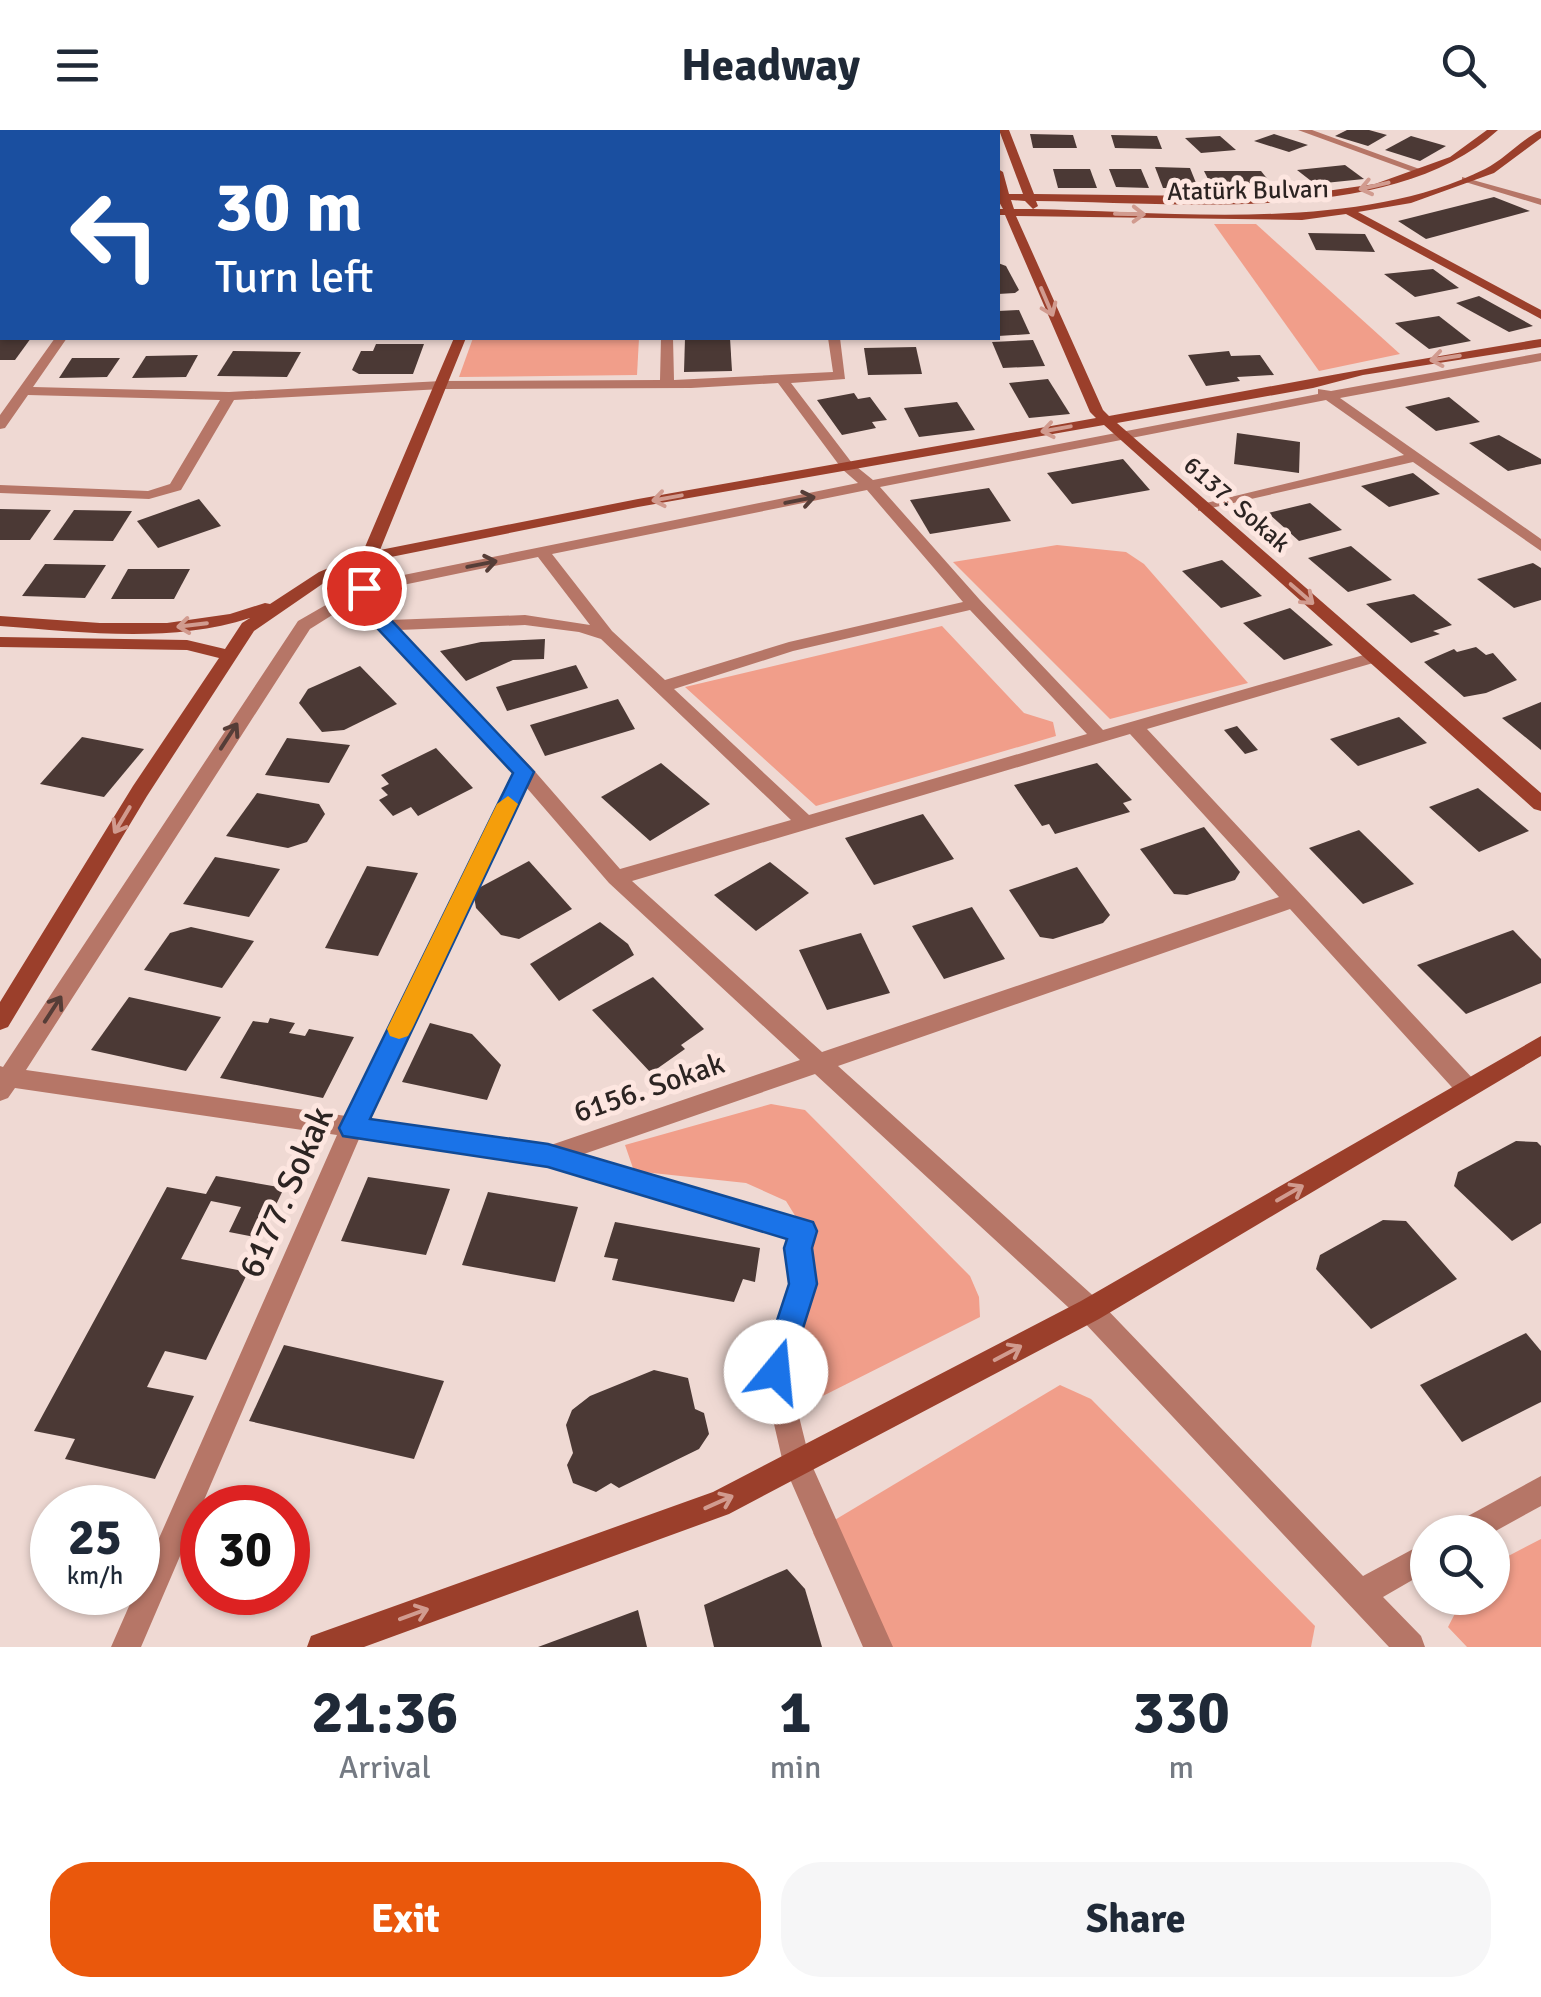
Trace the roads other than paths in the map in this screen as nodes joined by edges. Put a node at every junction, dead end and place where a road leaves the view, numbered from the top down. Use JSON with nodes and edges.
{"nodes":[{"id":1,"x":1004,"y":130,"type":"edge"},
{"id":2,"x":1304,"y":130,"type":"edge"},
{"id":3,"x":1493,"y":130,"type":"edge"},
{"id":4,"x":1541,"y":134,"type":"edge"},
{"id":5,"x":1420,"y":172,"type":"junction"},
{"id":6,"x":1466,"y":180,"type":"junction"},
{"id":7,"x":1032,"y":198,"type":"junction"},
{"id":8,"x":1541,"y":202,"type":"edge"},
{"id":9,"x":1003,"y":205,"type":"edge"},
{"id":10,"x":1347,"y":210,"type":"junction"},
{"id":11,"x":1034,"y":212,"type":"junction"},
{"id":12,"x":1541,"y":315,"type":"edge"},
{"id":13,"x":60,"y":340,"type":"edge"},
{"id":14,"x":459,"y":340,"type":"edge"},
{"id":15,"x":668,"y":340,"type":"edge"},
{"id":16,"x":834,"y":340,"type":"edge"},
{"id":17,"x":1541,"y":343,"type":"edge"},
{"id":18,"x":1541,"y":357,"type":"edge"},
{"id":19,"x":782,"y":379,"type":"junction"},
{"id":20,"x":667,"y":384,"type":"junction"},
{"id":21,"x":1314,"y":384,"type":"junction"},
{"id":22,"x":442,"y":385,"type":"junction"},
{"id":23,"x":26,"y":390,"type":"junction"},
{"id":24,"x":229,"y":396,"type":"junction"},
{"id":25,"x":1328,"y":396,"type":"junction"},
{"id":26,"x":1105,"y":420,"type":"junction"},
{"id":27,"x":0,"y":425,"type":"edge"},
{"id":28,"x":1119,"y":434,"type":"junction"},
{"id":29,"x":1415,"y":457,"type":"junction"},
{"id":30,"x":848,"y":466,"type":"junction"},
{"id":31,"x":870,"y":486,"type":"junction"},
{"id":32,"x":0,"y":489,"type":"edge"},
{"id":33,"x":1203,"y":508,"type":"junction"},
{"id":34,"x":1541,"y":546,"type":"edge"},
{"id":35,"x":542,"y":552,"type":"junction"},
{"id":36,"x":369,"y":557,"type":"junction"},
{"id":37,"x":364,"y":588,"type":"junction"},
{"id":38,"x":285,"y":600,"type":"junction"},
{"id":39,"x":974,"y":604,"type":"junction"},
{"id":40,"x":0,"y":621,"type":"edge"},
{"id":41,"x":385,"y":624,"type":"junction"},
{"id":42,"x":607,"y":634,"type":"junction"},
{"id":43,"x":0,"y":642,"type":"edge"},
{"id":44,"x":230,"y":656,"type":"junction"},
{"id":45,"x":1374,"y":657,"type":"junction"},
{"id":46,"x":660,"y":687,"type":"junction"},
{"id":47,"x":1134,"y":727,"type":"junction"},
{"id":48,"x":1100,"y":737,"type":"junction"},
{"id":49,"x":524,"y":772,"type":"junction"},
{"id":50,"x":1541,"y":804,"type":"edge"},
{"id":51,"x":806,"y":823,"type":"junction"},
{"id":52,"x":616,"y":878,"type":"junction"},
{"id":53,"x":1294,"y":900,"type":"junction"},
{"id":54,"x":0,"y":1021,"type":"edge"},
{"id":55,"x":1541,"y":1045,"type":"edge"},
{"id":56,"x":817,"y":1061,"type":"junction"},
{"id":57,"x":3,"y":1082,"type":"edge"},
{"id":58,"x":1467,"y":1088,"type":"junction"},
{"id":59,"x":352,"y":1128,"type":"junction"},
{"id":60,"x":548,"y":1156,"type":"junction"},
{"id":61,"x":1090,"y":1310,"type":"junction"},
{"id":62,"x":797,"y":1463,"type":"junction"},
{"id":63,"x":1541,"y":1490,"type":"edge"},
{"id":64,"x":1497,"y":1515,"type":"edge"},
{"id":65,"x":1410,"y":1565,"type":"edge"},
{"id":66,"x":1360,"y":1594,"type":"junction"},
{"id":67,"x":1400,"y":1644,"type":"edge"},
{"id":68,"x":126,"y":1647,"type":"edge"},
{"id":69,"x":322,"y":1647,"type":"edge"},
{"id":70,"x":878,"y":1647,"type":"edge"}],
"edges":[{"from":1,"to":7,"type":"street"},
{"from":2,"to":5,"type":"street"},
{"from":3,"to":5,"type":"street","name":"Atatürk Bulvarı"},
{"from":4,"to":6,"type":"street","name":"Atatürk Bulvarı"},
{"from":5,"to":7,"type":"street","name":"Atatürk Bulvarı","one_way":true},
{"from":6,"to":8,"type":"street"},
{"from":6,"to":10,"type":"street","name":"Atatürk Bulvarı"},
{"from":7,"to":9,"type":"street","name":"Atatürk Bulvarı"},
{"from":7,"to":11,"type":"street"},
{"from":9,"to":11,"type":"street","name":"Atatürk Bulvarı"},
{"from":9,"to":26,"type":"street","name":"6137. Sokak","one_way":true},
{"from":11,"to":10,"type":"street","name":"Atatürk Bulvarı","one_way":true},
{"from":10,"to":12,"type":"street"},
{"from":13,"to":23,"type":"street"},
{"from":14,"to":22,"type":"street"},
{"from":15,"to":20,"type":"street"},
{"from":16,"to":19,"type":"street"},
{"from":17,"to":21,"type":"street","one_way":true},
{"from":18,"to":25,"type":"street"},
{"from":19,"to":20,"type":"street"},
{"from":19,"to":30,"type":"street"},
{"from":20,"to":22,"type":"street"},
{"from":21,"to":25,"type":"street"},
{"from":21,"to":26,"type":"street"},
{"from":22,"to":24,"type":"street"},
{"from":22,"to":36,"type":"street"},
{"from":23,"to":24,"type":"street"},
{"from":23,"to":27,"type":"street"},
{"from":24,"to":32,"type":"street"},
{"from":25,"to":28,"type":"street"},
{"from":25,"to":29,"type":"street"},
{"from":26,"to":28,"type":"street","name":"6137. Sokak"},
{"from":26,"to":30,"type":"street","one_way":true},
{"from":28,"to":31,"type":"street"},
{"from":28,"to":33,"type":"street","name":"6137. Sokak"},
{"from":29,"to":33,"type":"street"},
{"from":29,"to":34,"type":"street"},
{"from":30,"to":31,"type":"street"},
{"from":30,"to":36,"type":"street","one_way":true},
{"from":35,"to":31,"type":"street","one_way":true},
{"from":31,"to":39,"type":"street"},
{"from":33,"to":45,"type":"street","name":"6137. Sokak","one_way":true},
{"from":37,"to":35,"type":"street","one_way":true},
{"from":35,"to":42,"type":"street"},
{"from":36,"to":37,"type":"street"},
{"from":36,"to":38,"type":"street"},
{"from":37,"to":41,"type":"street"},
{"from":57,"to":37,"type":"street","one_way":true},
{"from":38,"to":40,"type":"street","one_way":true},
{"from":38,"to":44,"type":"street"},
{"from":39,"to":46,"type":"street"},
{"from":39,"to":48,"type":"street"},
{"from":41,"to":42,"type":"street"},
{"from":41,"to":49,"type":"street"},
{"from":42,"to":46,"type":"street"},
{"from":43,"to":44,"type":"street"},
{"from":44,"to":54,"type":"street","one_way":true},
{"from":45,"to":47,"type":"street"},
{"from":45,"to":50,"type":"street","name":"6137. Sokak"},
{"from":46,"to":51,"type":"street"},
{"from":47,"to":48,"type":"street"},
{"from":47,"to":53,"type":"street"},
{"from":48,"to":51,"type":"street"},
{"from":49,"to":52,"type":"street"},
{"from":49,"to":59,"type":"street","name":"6177. Sokak"},
{"from":51,"to":52,"type":"street"},
{"from":52,"to":56,"type":"street"},
{"from":53,"to":56,"type":"street","name":"6156. Sokak"},
{"from":53,"to":58,"type":"street"},
{"from":55,"to":58,"type":"street"},
{"from":56,"to":60,"type":"street","name":"6156. Sokak"},
{"from":56,"to":61,"type":"street"},
{"from":57,"to":59,"type":"street","name":"6156. Sokak"},
{"from":61,"to":58,"type":"street","one_way":true},
{"from":59,"to":60,"type":"street","name":"6156. Sokak"},
{"from":59,"to":68,"type":"street","name":"6177. Sokak"},
{"from":60,"to":62,"type":"street"},
{"from":62,"to":61,"type":"street","one_way":true},
{"from":61,"to":66,"type":"street"},
{"from":69,"to":62,"type":"street","one_way":true},
{"from":62,"to":70,"type":"street"},
{"from":63,"to":64,"type":"street"},
{"from":65,"to":66,"type":"street"},
{"from":66,"to":67,"type":"street"}]}
